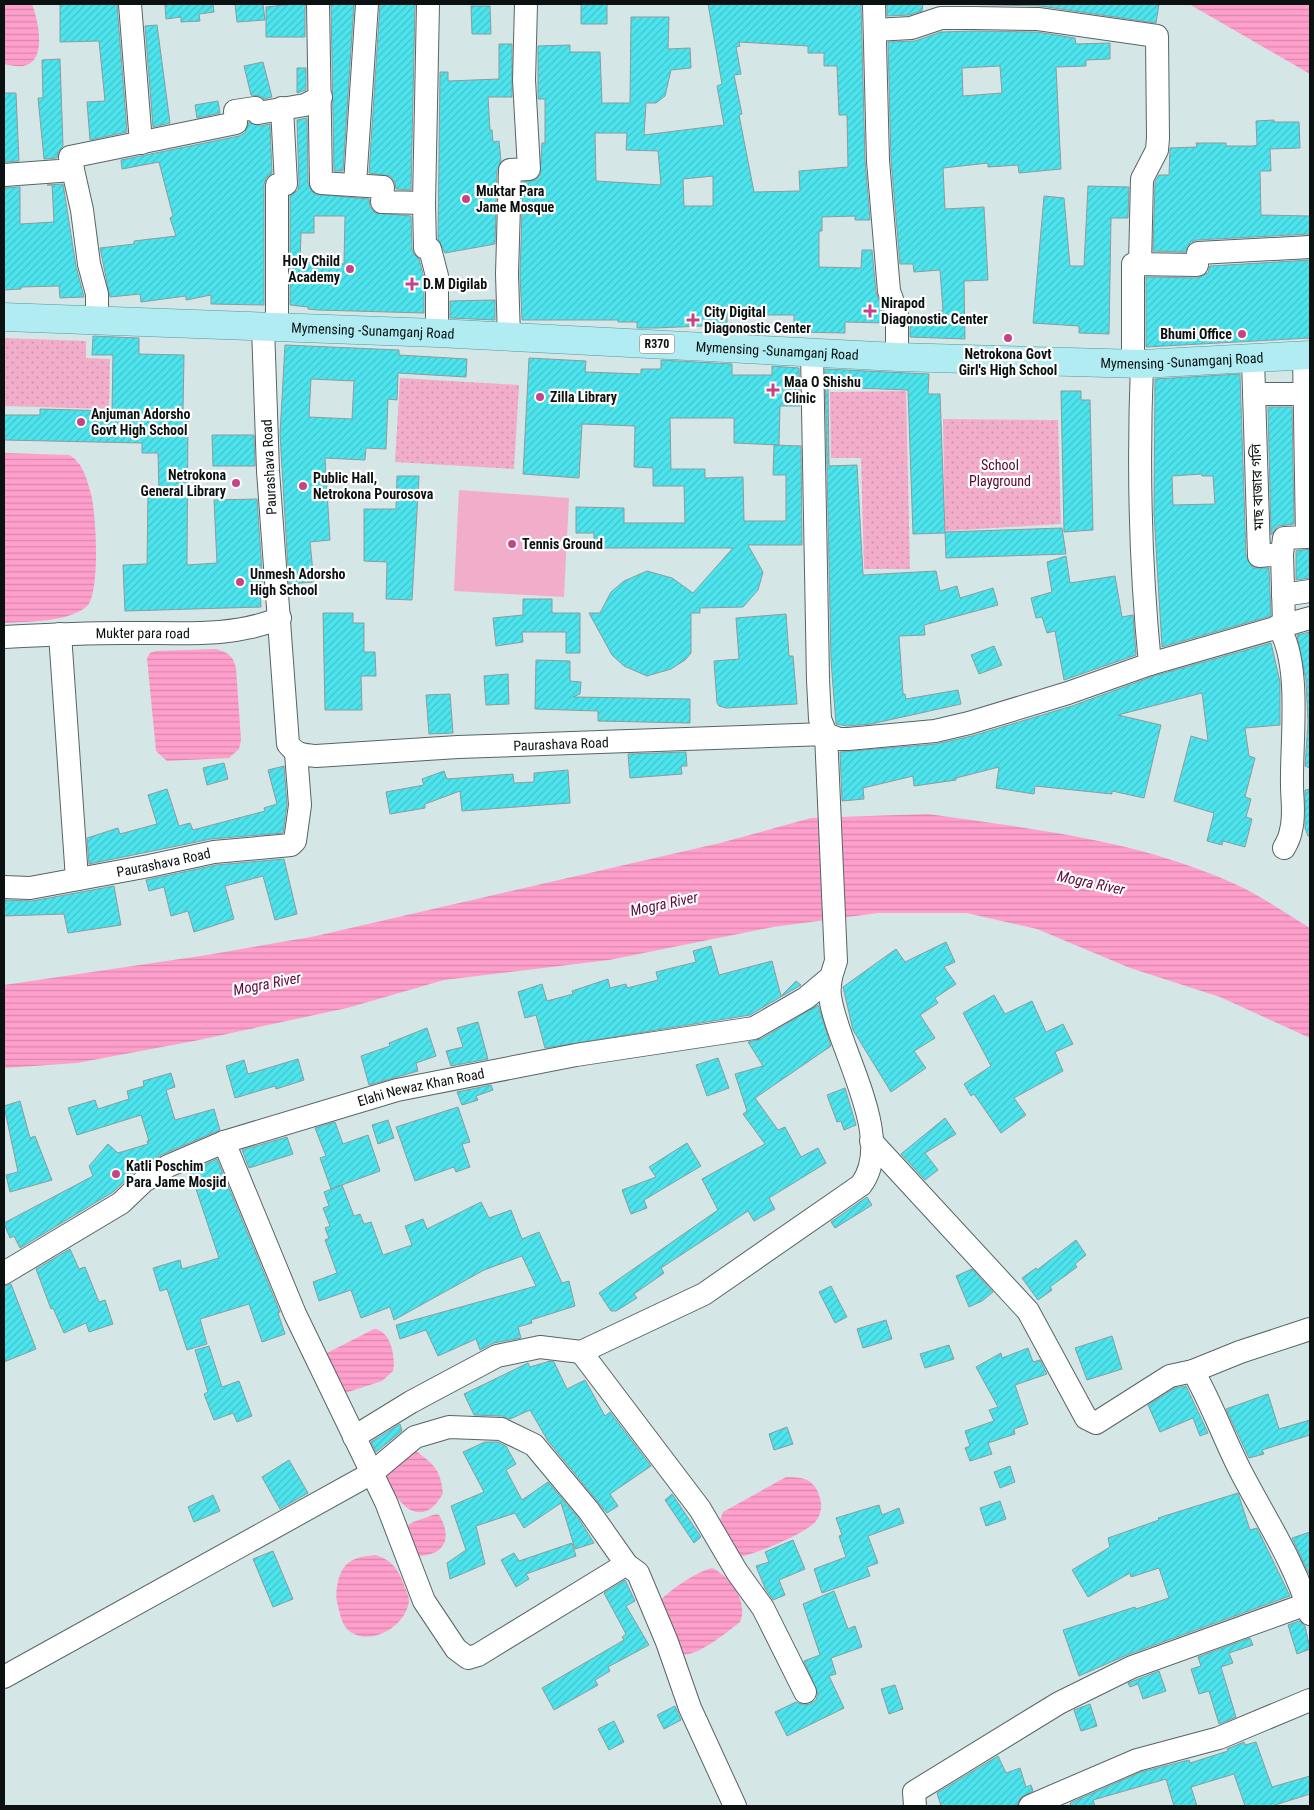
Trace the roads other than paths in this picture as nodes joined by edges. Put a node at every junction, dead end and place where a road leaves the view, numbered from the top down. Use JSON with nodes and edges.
{"nodes":[{"id":1,"x":130,"y":4,"type":"edge"},
{"id":2,"x":318,"y":4,"type":"edge"},
{"id":3,"x":367,"y":4,"type":"edge"},
{"id":4,"x":428,"y":4,"type":"edge"},
{"id":5,"x":526,"y":4,"type":"edge"},
{"id":6,"x":874,"y":4,"type":"edge"},
{"id":7,"x":985,"y":11,"type":"edge"},
{"id":8,"x":875,"y":30,"type":"junction"},
{"id":9,"x":321,"y":97,"type":"junction"},
{"id":10,"x":282,"y":108,"type":"junction"},
{"id":11,"x":141,"y":144,"type":"junction"},
{"id":12,"x":73,"y":170,"type":"junction"},
{"id":13,"x":4,"y":175,"type":"edge"},
{"id":14,"x":356,"y":184,"type":"junction"},
{"id":15,"x":424,"y":203,"type":"junction"},
{"id":16,"x":1310,"y":247,"type":"edge"},
{"id":17,"x":1140,"y":265,"type":"junction"},
{"id":18,"x":4,"y":317,"type":"edge"},
{"id":19,"x":97,"y":320,"type":"junction"},
{"id":20,"x":270,"y":328,"type":"junction"},
{"id":21,"x":437,"y":333,"type":"junction"},
{"id":22,"x":508,"y":337,"type":"junction"},
{"id":23,"x":812,"y":352,"type":"junction"},
{"id":24,"x":1307,"y":355,"type":"edge"},
{"id":25,"x":897,"y":357,"type":"junction"},
{"id":26,"x":1253,"y":359,"type":"junction"},
{"id":27,"x":1138,"y":364,"type":"junction"},
{"id":28,"x":1254,"y":394,"type":"junction"},
{"id":29,"x":1304,"y":394,"type":"junction"},
{"id":30,"x":1308,"y":484,"type":"edge"},
{"id":31,"x":1282,"y":554,"type":"junction"},
{"id":32,"x":1310,"y":591,"type":"edge"},
{"id":33,"x":1283,"y":595,"type":"junction"},
{"id":34,"x":280,"y":618,"type":"junction"},
{"id":35,"x":1310,"y":618,"type":"edge"},
{"id":36,"x":1281,"y":625,"type":"junction"},
{"id":37,"x":60,"y":634,"type":"junction"},
{"id":38,"x":4,"y":637,"type":"edge"},
{"id":39,"x":1150,"y":664,"type":"junction"},
{"id":40,"x":826,"y":734,"type":"junction"},
{"id":41,"x":296,"y":753,"type":"junction"},
{"id":42,"x":1284,"y":848,"type":"dead end"},
{"id":43,"x":77,"y":879,"type":"junction"},
{"id":44,"x":4,"y":888,"type":"edge"},
{"id":45,"x":830,"y":977,"type":"junction"},
{"id":46,"x":871,"y":1141,"type":"junction"},
{"id":47,"x":224,"y":1142,"type":"junction"},
{"id":48,"x":4,"y":1273,"type":"edge"},
{"id":49,"x":1310,"y":1329,"type":"edge"},
{"id":50,"x":581,"y":1352,"type":"junction"},
{"id":51,"x":1193,"y":1372,"type":"junction"},
{"id":52,"x":354,"y":1437,"type":"junction"},
{"id":53,"x":372,"y":1473,"type":"junction"},
{"id":54,"x":627,"y":1565,"type":"junction"},
{"id":55,"x":1308,"y":1609,"type":"edge"},
{"id":56,"x":4,"y":1677,"type":"edge"},
{"id":57,"x":805,"y":1692,"type":"dead end"},
{"id":58,"x":1310,"y":1700,"type":"edge"},
{"id":59,"x":735,"y":1806,"type":"edge"},
{"id":60,"x":915,"y":1806,"type":"edge"},
{"id":61,"x":1030,"y":1806,"type":"edge"}],
"edges":[{"from":1,"to":11,"type":"street"},
{"from":2,"to":9,"type":"street"},
{"from":3,"to":14,"type":"street"},
{"from":4,"to":15,"type":"street"},
{"from":5,"to":22,"type":"street"},
{"from":6,"to":8,"type":"street"},
{"from":7,"to":8,"type":"street"},
{"from":7,"to":17,"type":"street"},
{"from":8,"to":25,"type":"street"},
{"from":9,"to":10,"type":"street"},
{"from":9,"to":14,"type":"street"},
{"from":10,"to":11,"type":"street"},
{"from":10,"to":20,"type":"street","name":"Paurashava Road"},
{"from":11,"to":12,"type":"street"},
{"from":12,"to":13,"type":"street"},
{"from":12,"to":19,"type":"street"},
{"from":14,"to":15,"type":"street"},
{"from":15,"to":21,"type":"street"},
{"from":16,"to":17,"type":"street"},
{"from":17,"to":27,"type":"street"},
{"from":18,"to":19,"type":"main road","name":"Mymensing -Sunamganj Road","number":"R370"},
{"from":19,"to":20,"type":"main road","name":"Mymensing -Sunamganj Road","number":"R370"},
{"from":20,"to":21,"type":"main road","name":"Mymensing -Sunamganj Road","number":"R370"},
{"from":20,"to":34,"type":"street","name":"Paurashava Road"},
{"from":21,"to":22,"type":"main road","name":"Mymensing -Sunamganj Road","number":"R370"},
{"from":22,"to":23,"type":"main road","name":"Mymensing -Sunamganj Road","number":"R370"},
{"from":23,"to":25,"type":"main road","name":"Mymensing -Sunamganj Road","number":"R370"},
{"from":23,"to":40,"type":"street"},
{"from":24,"to":26,"type":"main road","name":"Mymensing -Sunamganj Road","number":"R370"},
{"from":24,"to":29,"type":"street","name":"মাছ বাজার গলি"},
{"from":25,"to":27,"type":"main road","name":"Mymensing -Sunamganj Road","number":"R370"},
{"from":26,"to":27,"type":"main road","name":"Mymensing -Sunamganj Road","number":"R370"},
{"from":26,"to":28,"type":"street","name":"মাছ বাজার গলি"},
{"from":27,"to":39,"type":"street"},
{"from":28,"to":29,"type":"street"},
{"from":28,"to":31,"type":"street","name":"মাছ বাজার গলি"},
{"from":29,"to":30,"type":"street","name":"মাছ বাজার গলি"},
{"from":30,"to":31,"type":"street","name":"মাছ বাজার গলি"},
{"from":31,"to":33,"type":"street"},
{"from":32,"to":33,"type":"street"},
{"from":33,"to":36,"type":"street"},
{"from":34,"to":37,"type":"street","name":"Mukter para road"},
{"from":34,"to":41,"type":"street","name":"Paurashava Road"},
{"from":35,"to":36,"type":"street","name":"Paurashava Road"},
{"from":36,"to":39,"type":"street","name":"Paurashava Road"},
{"from":36,"to":42,"type":"street"},
{"from":37,"to":38,"type":"street","name":"Mukter para road"},
{"from":37,"to":43,"type":"street"},
{"from":39,"to":40,"type":"street","name":"Paurashava Road"},
{"from":40,"to":41,"type":"street","name":"Paurashava Road"},
{"from":40,"to":45,"type":"street"},
{"from":41,"to":43,"type":"street","name":"Paurashava Road"},
{"from":43,"to":44,"type":"street","name":"Paurashava Road"},
{"from":45,"to":46,"type":"street"},
{"from":45,"to":47,"type":"street","name":"Elahi Newaz Khan Road"},
{"from":46,"to":50,"type":"street"},
{"from":46,"to":51,"type":"street"},
{"from":47,"to":48,"type":"street","name":"Elahi Newaz Khan Road"},
{"from":47,"to":52,"type":"street"},
{"from":49,"to":51,"type":"street"},
{"from":50,"to":52,"type":"street"},
{"from":50,"to":57,"type":"street"},
{"from":51,"to":55,"type":"street"},
{"from":52,"to":53,"type":"street"},
{"from":53,"to":54,"type":"street"},
{"from":53,"to":54,"type":"street"},
{"from":53,"to":56,"type":"street"},
{"from":54,"to":59,"type":"street"},
{"from":55,"to":60,"type":"street"},
{"from":58,"to":61,"type":"street"}]}
